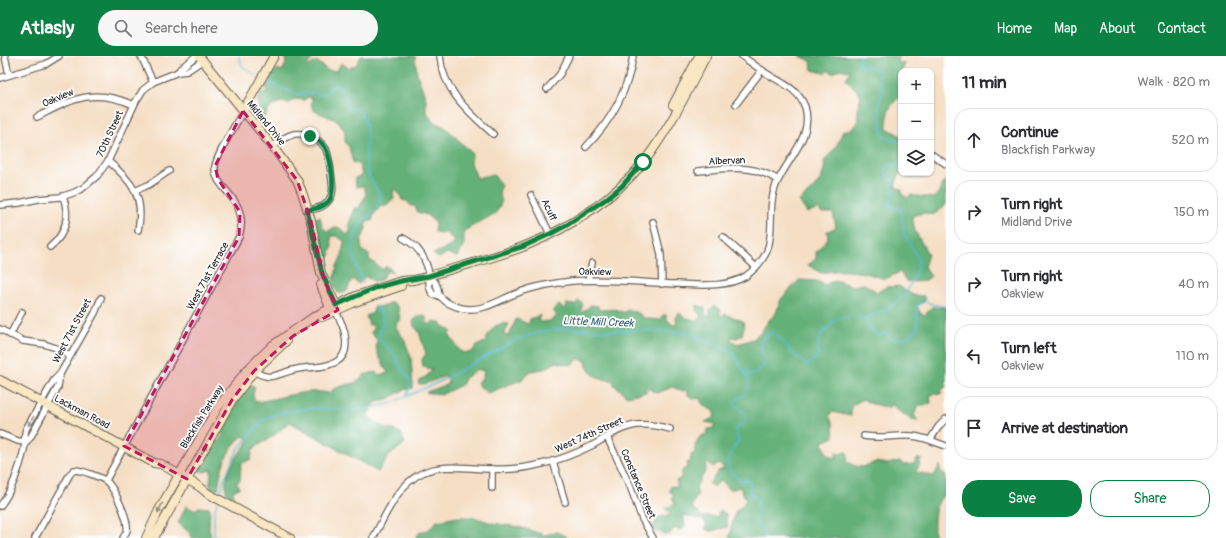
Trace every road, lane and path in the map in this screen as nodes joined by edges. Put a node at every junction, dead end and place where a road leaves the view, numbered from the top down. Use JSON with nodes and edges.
{"nodes":[{"id":1,"x":5,"y":56,"type":"edge"},
{"id":2,"x":59,"y":56,"type":"edge"},
{"id":3,"x":141,"y":56,"type":"edge"},
{"id":4,"x":274,"y":56,"type":"edge"},
{"id":5,"x":440,"y":56,"type":"edge"},
{"id":6,"x":569,"y":56,"type":"edge"},
{"id":7,"x":634,"y":56,"type":"edge"},
{"id":8,"x":699,"y":56,"type":"edge"},
{"id":9,"x":706,"y":56,"type":"edge"},
{"id":10,"x":742,"y":56,"type":"edge"},
{"id":11,"x":199,"y":58,"type":"edge"},
{"id":12,"x":762,"y":70,"type":"junction"},
{"id":13,"x":9,"y":75,"type":"junction"},
{"id":14,"x":0,"y":78,"type":"edge"},
{"id":15,"x":153,"y":82,"type":"junction"},
{"id":16,"x":547,"y":89,"type":"dead end"},
{"id":17,"x":736,"y":104,"type":"dead end"},
{"id":18,"x":134,"y":105,"type":"junction"},
{"id":19,"x":243,"y":111,"type":"junction"},
{"id":20,"x":37,"y":118,"type":"dead end"},
{"id":21,"x":493,"y":134,"type":"dead end"},
{"id":22,"x":657,"y":142,"type":"junction"},
{"id":23,"x":273,"y":147,"type":"junction"},
{"id":24,"x":586,"y":147,"type":"dead end"},
{"id":25,"x":934,"y":156,"type":"edge"},
{"id":26,"x":108,"y":161,"type":"junction"},
{"id":27,"x":946,"y":164,"type":"edge"},
{"id":28,"x":169,"y":171,"type":"dead end"},
{"id":29,"x":698,"y":171,"type":"dead end"},
{"id":30,"x":778,"y":180,"type":"junction"},
{"id":31,"x":135,"y":191,"type":"junction"},
{"id":32,"x":531,"y":195,"type":"dead end"},
{"id":33,"x":63,"y":196,"type":"junction"},
{"id":34,"x":0,"y":205,"type":"edge"},
{"id":35,"x":307,"y":210,"type":"junction"},
{"id":36,"x":653,"y":222,"type":"dead end"},
{"id":37,"x":138,"y":230,"type":"dead end"},
{"id":38,"x":550,"y":234,"type":"junction"},
{"id":39,"x":723,"y":237,"type":"dead end"},
{"id":40,"x":403,"y":238,"type":"dead end"},
{"id":41,"x":50,"y":247,"type":"dead end"},
{"id":42,"x":592,"y":263,"type":"dead end"},
{"id":43,"x":756,"y":267,"type":"junction"},
{"id":44,"x":429,"y":276,"type":"junction"},
{"id":45,"x":588,"y":280,"type":"junction"},
{"id":46,"x":662,"y":284,"type":"junction"},
{"id":47,"x":101,"y":298,"type":"dead end"},
{"id":48,"x":334,"y":308,"type":"junction"},
{"id":49,"x":22,"y":312,"type":"dead end"},
{"id":50,"x":0,"y":329,"type":"edge"},
{"id":51,"x":10,"y":335,"type":"junction"},
{"id":52,"x":70,"y":356,"type":"junction"},
{"id":53,"x":254,"y":372,"type":"junction"},
{"id":54,"x":0,"y":380,"type":"edge"},
{"id":55,"x":45,"y":403,"type":"junction"},
{"id":56,"x":946,"y":419,"type":"edge"},
{"id":57,"x":670,"y":429,"type":"dead end"},
{"id":58,"x":0,"y":434,"type":"edge"},
{"id":59,"x":864,"y":436,"type":"dead end"},
{"id":60,"x":607,"y":437,"type":"junction"},
{"id":61,"x":930,"y":440,"type":"junction"},
{"id":62,"x":26,"y":442,"type":"junction"},
{"id":63,"x":124,"y":446,"type":"junction"},
{"id":64,"x":946,"y":446,"type":"edge"},
{"id":65,"x":553,"y":461,"type":"junction"},
{"id":66,"x":492,"y":469,"type":"junction"},
{"id":67,"x":178,"y":477,"type":"junction"},
{"id":68,"x":106,"y":480,"type":"junction"},
{"id":69,"x":186,"y":482,"type":"junction"},
{"id":70,"x":492,"y":488,"type":"dead end"},
{"id":71,"x":565,"y":502,"type":"dead end"},
{"id":72,"x":0,"y":506,"type":"edge"},
{"id":73,"x":35,"y":538,"type":"edge"},
{"id":74,"x":123,"y":538,"type":"edge"},
{"id":75,"x":146,"y":538,"type":"edge"},
{"id":76,"x":154,"y":538,"type":"edge"},
{"id":77,"x":290,"y":538,"type":"edge"},
{"id":78,"x":373,"y":538,"type":"edge"},
{"id":79,"x":653,"y":538,"type":"edge"}],
"edges":[{"from":1,"to":13,"type":"street"},
{"from":2,"to":13,"type":"street"},
{"from":3,"to":15,"type":"street"},
{"from":4,"to":19,"type":"main road"},
{"from":5,"to":21,"type":"street"},
{"from":6,"to":16,"type":"street"},
{"from":7,"to":24,"type":"street"},
{"from":8,"to":22,"type":"main road","name":"Blackfish Parkway"},
{"from":9,"to":22,"type":"main road","name":"Blackfish Parkway"},
{"from":10,"to":12,"type":"street"},
{"from":11,"to":15,"type":"street","name":"70th Street"},
{"from":11,"to":19,"type":"main road","name":"Midland Drive"},
{"from":12,"to":17,"type":"street"},
{"from":12,"to":30,"type":"street"},
{"from":13,"to":14,"type":"street"},
{"from":15,"to":18,"type":"street","name":"70th Street"},
{"from":18,"to":20,"type":"street","name":"Oakview"},
{"from":18,"to":26,"type":"street","name":"70th Street"},
{"from":19,"to":23,"type":"main road","name":"Midland Drive"},
{"from":19,"to":63,"type":"street","name":"West 71st Terrace"},
{"from":22,"to":38,"type":"main road","name":"Blackfish Parkway"},
{"from":23,"to":35,"type":"main road","name":"Midland Drive"},
{"from":23,"to":35,"type":"street"},
{"from":25,"to":27,"type":"street"},
{"from":26,"to":31,"type":"street"},
{"from":26,"to":33,"type":"street","name":"70th Street"},
{"from":28,"to":31,"type":"street"},
{"from":29,"to":30,"type":"street","name":"Albervan"},
{"from":30,"to":43,"type":"street"},
{"from":31,"to":37,"type":"street"},
{"from":32,"to":38,"type":"street","name":"Acuff"},
{"from":33,"to":34,"type":"street","name":"70th Street"},
{"from":33,"to":41,"type":"street"},
{"from":35,"to":48,"type":"main road","name":"Midland Drive"},
{"from":36,"to":46,"type":"street"},
{"from":38,"to":44,"type":"main road","name":"Blackfish Parkway"},
{"from":39,"to":43,"type":"street"},
{"from":40,"to":44,"type":"street","name":"Oakview"},
{"from":42,"to":45,"type":"street"},
{"from":43,"to":46,"type":"street","name":"Oakview"},
{"from":44,"to":45,"type":"street","name":"Oakview"},
{"from":44,"to":48,"type":"main road","name":"Blackfish Parkway"},
{"from":45,"to":46,"type":"street","name":"Oakview"},
{"from":47,"to":52,"type":"street","name":"West 71st Street"},
{"from":48,"to":53,"type":"main road","name":"Blackfish Parkway"},
{"from":48,"to":53,"type":"street"},
{"from":48,"to":67,"type":"main road","name":"Blackfish Parkway"},
{"from":49,"to":51,"type":"street"},
{"from":50,"to":51,"type":"street"},
{"from":51,"to":52,"type":"street"},
{"from":52,"to":55,"type":"street","name":"West 71st Street"},
{"from":69,"to":53,"type":"main road","name":"Blackfish Parkway","one_way":true},
{"from":54,"to":55,"type":"main road","name":"Lackman Road"},
{"from":55,"to":62,"type":"street","name":"West 71st Street"},
{"from":55,"to":63,"type":"main road","name":"Lackman Road"},
{"from":56,"to":61,"type":"street"},
{"from":57,"to":60,"type":"street","name":"West 74th Street"},
{"from":58,"to":62,"type":"street"},
{"from":59,"to":61,"type":"street"},
{"from":60,"to":65,"type":"street","name":"West 74th Street"},
{"from":60,"to":79,"type":"street","name":"Constance Street"},
{"from":61,"to":64,"type":"street"},
{"from":62,"to":72,"type":"street","name":"West 71st Street"},
{"from":63,"to":67,"type":"main road","name":"Lackman Road"},
{"from":63,"to":68,"type":"street","name":"West 71st Terrace"},
{"from":65,"to":66,"type":"street","name":"West 74th Street"},
{"from":65,"to":71,"type":"street"},
{"from":66,"to":70,"type":"street"},
{"from":66,"to":78,"type":"street","name":"West 74th Street"},
{"from":67,"to":69,"type":"main road","name":"Lackman Road"},
{"from":67,"to":75,"type":"main road","one_way":true},
{"from":68,"to":73,"type":"street"},
{"from":68,"to":74,"type":"street"},
{"from":69,"to":76,"type":"main road"},
{"from":69,"to":77,"type":"main road","name":"Lackman Road"}]}
